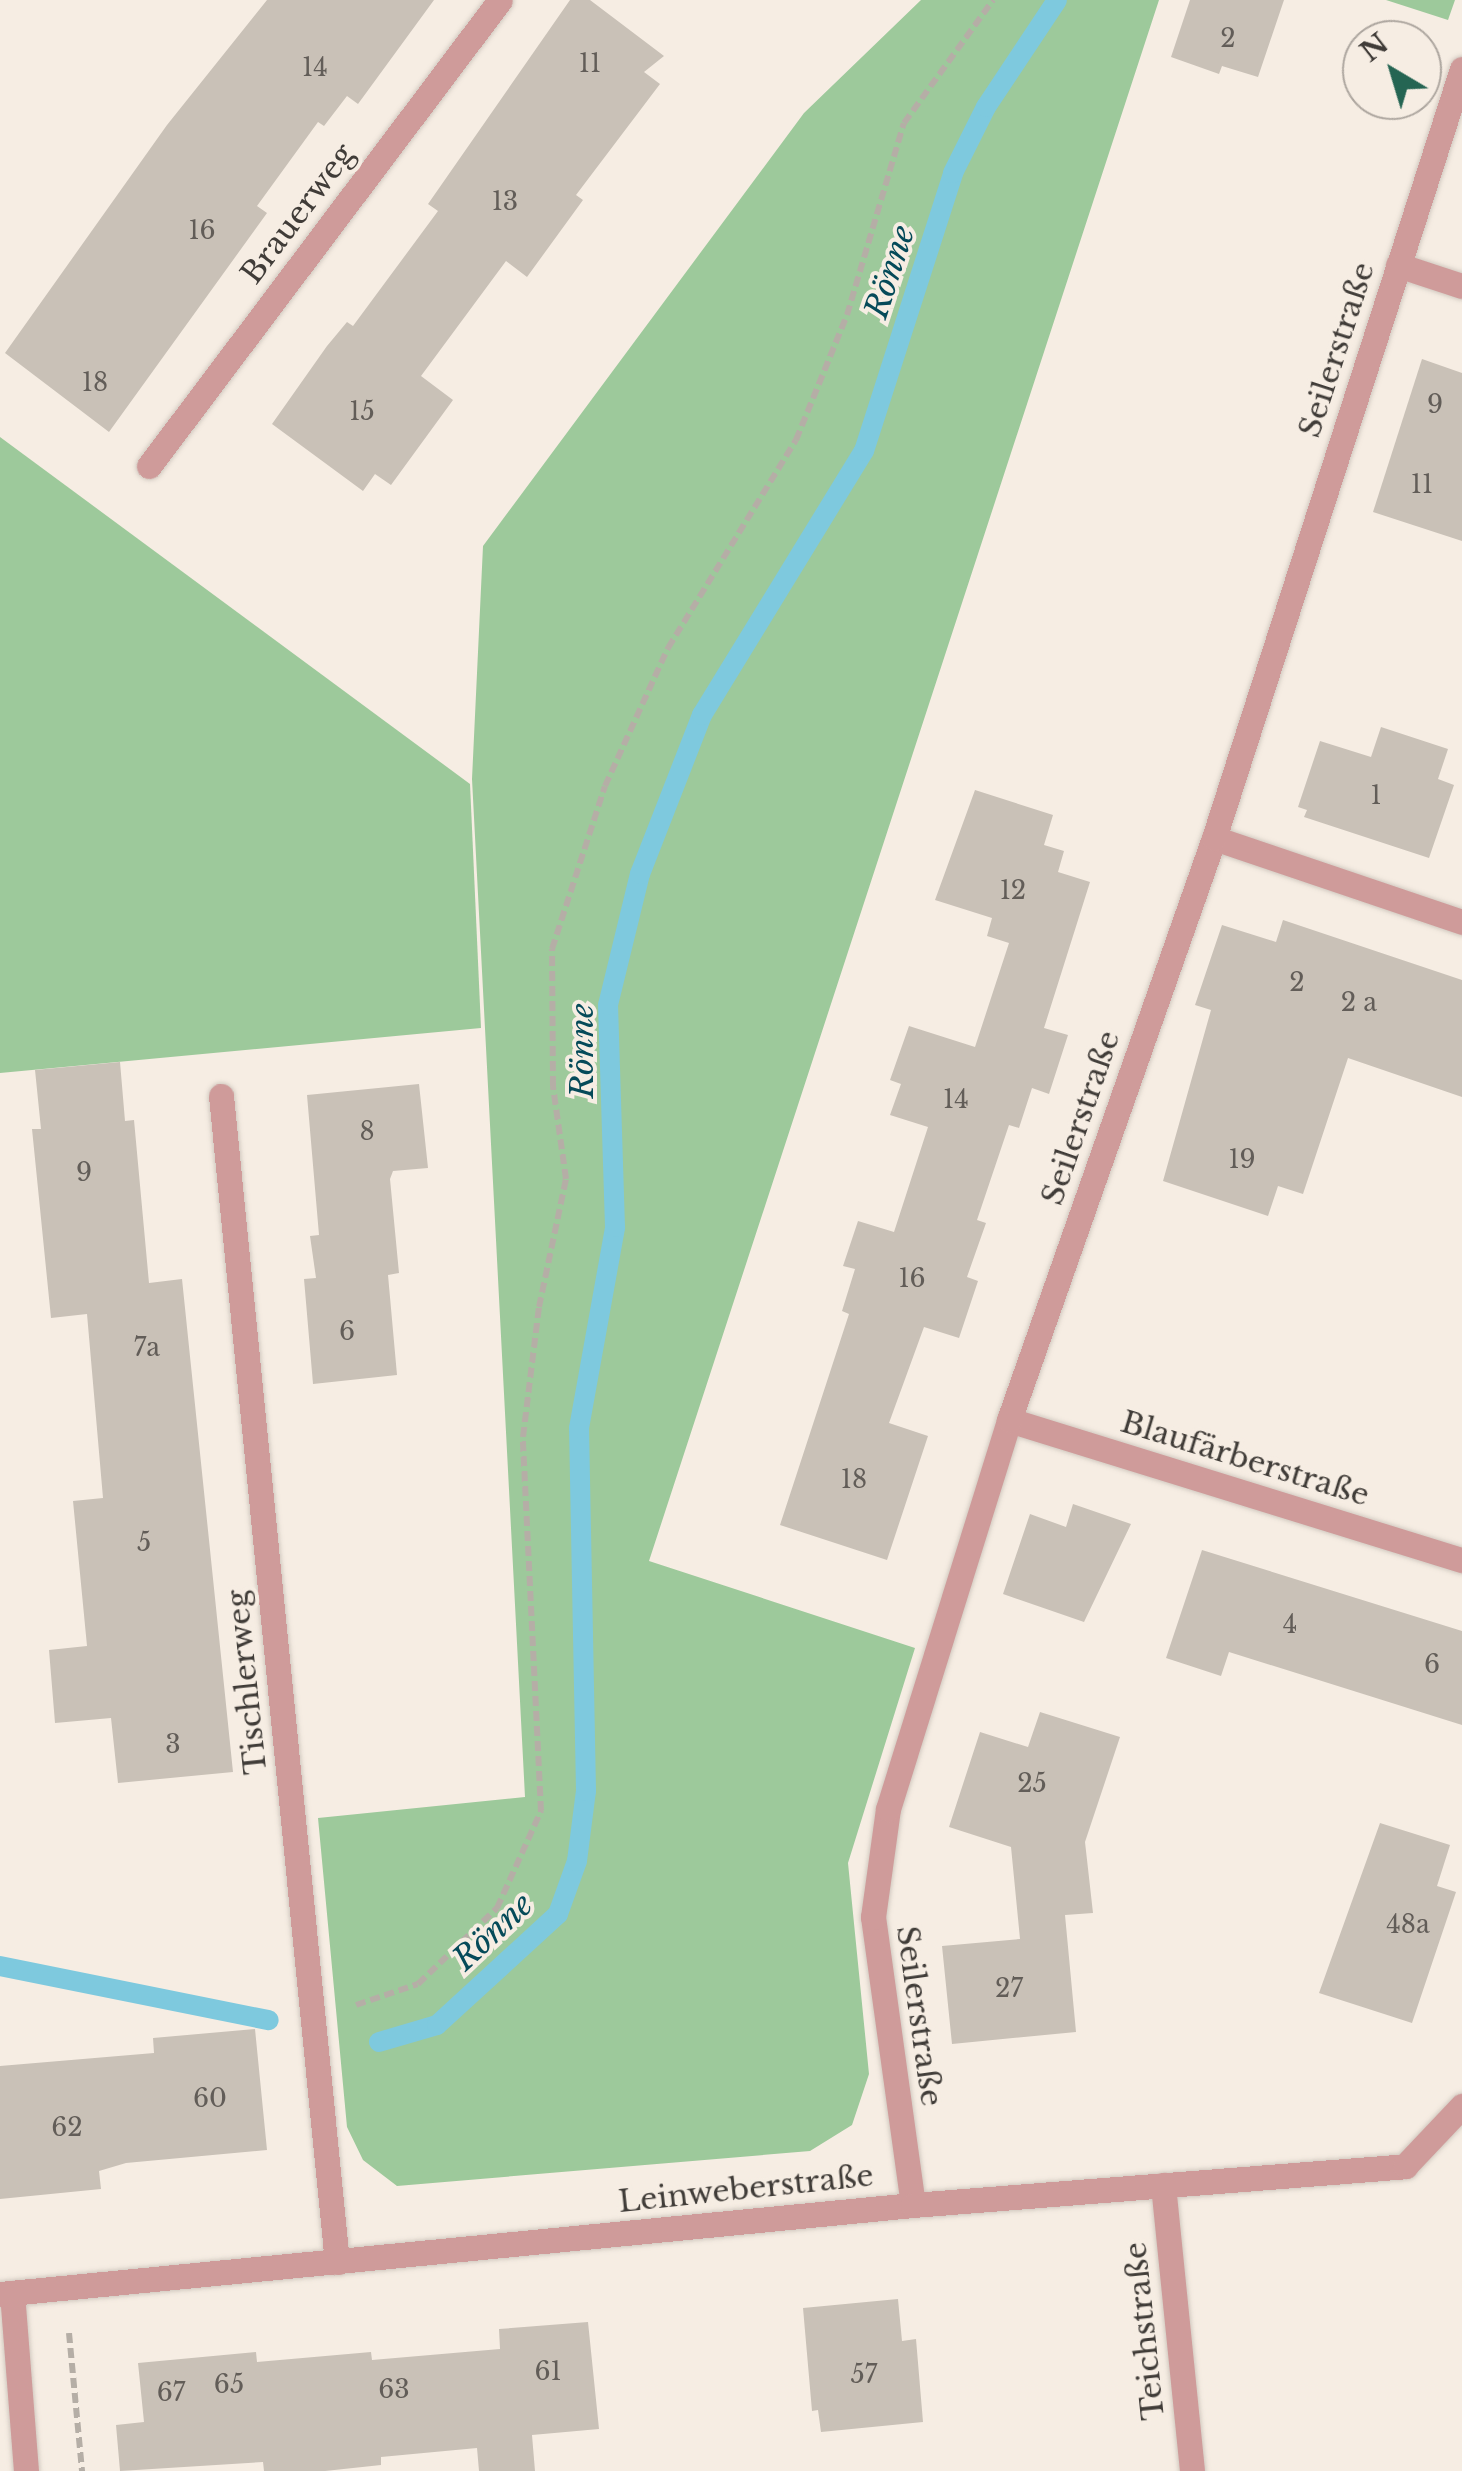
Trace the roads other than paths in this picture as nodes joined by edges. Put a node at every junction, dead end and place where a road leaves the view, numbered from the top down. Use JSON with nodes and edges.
{"nodes":[{"id":1,"x":500,"y":0,"type":"edge"},
{"id":2,"x":1462,"y":69,"type":"edge"},
{"id":3,"x":1398,"y":265,"type":"junction"},
{"id":4,"x":1462,"y":286,"type":"edge"},
{"id":5,"x":149,"y":466,"type":"dead end"},
{"id":6,"x":1214,"y":838,"type":"junction"},
{"id":7,"x":1462,"y":922,"type":"edge"},
{"id":8,"x":221,"y":1096,"type":"dead end"},
{"id":9,"x":1009,"y":1420,"type":"junction"},
{"id":10,"x":1462,"y":1560,"type":"edge"},
{"id":11,"x":1462,"y":2106,"type":"edge"},
{"id":12,"x":1163,"y":2185,"type":"junction"},
{"id":13,"x":912,"y":2205,"type":"junction"},
{"id":14,"x":337,"y":2262,"type":"junction"},
{"id":15,"x":6,"y":2293,"type":"edge"},
{"id":16,"x":26,"y":2471,"type":"edge"},
{"id":17,"x":1192,"y":2471,"type":"edge"}],
"edges":[{"from":1,"to":5,"type":"street","name":"Brauerweg"},
{"from":2,"to":3,"type":"street","name":"Seilerstraße"},
{"from":3,"to":4,"type":"street"},
{"from":3,"to":6,"type":"street","name":"Seilerstraße"},
{"from":6,"to":7,"type":"street"},
{"from":6,"to":9,"type":"street","name":"Seilerstraße"},
{"from":8,"to":14,"type":"street","name":"Tischlerweg"},
{"from":9,"to":10,"type":"street","name":"Blaufärberstraße"},
{"from":9,"to":13,"type":"street","name":"Seilerstraße"},
{"from":11,"to":12,"type":"street","name":"Leinweberstraße"},
{"from":12,"to":13,"type":"street","name":"Leinweberstraße"},
{"from":12,"to":17,"type":"street","name":"Teichstraße"},
{"from":13,"to":14,"type":"street","name":"Leinweberstraße"},
{"from":14,"to":15,"type":"street","name":"Leinweberstraße"},
{"from":15,"to":16,"type":"street","name":"Leinweberstraße"}]}
